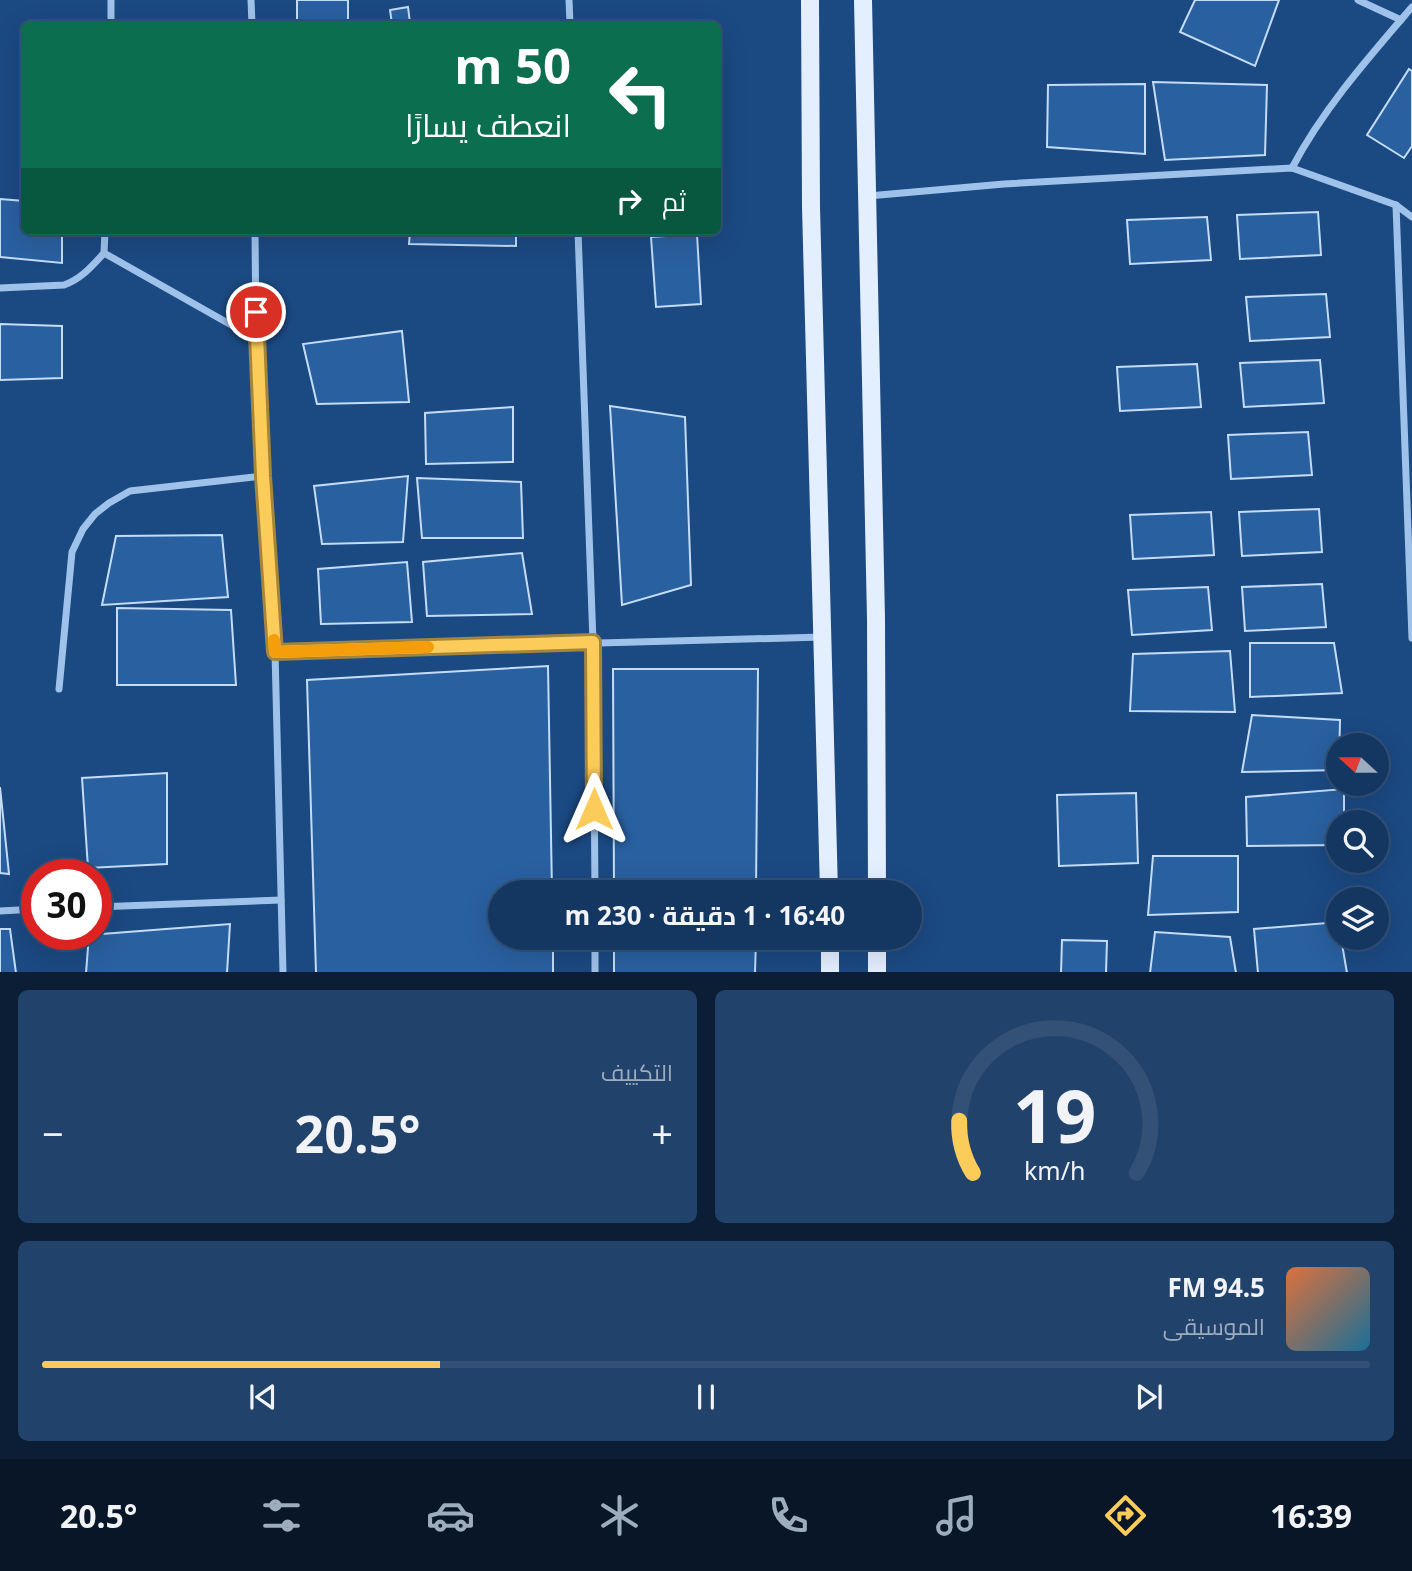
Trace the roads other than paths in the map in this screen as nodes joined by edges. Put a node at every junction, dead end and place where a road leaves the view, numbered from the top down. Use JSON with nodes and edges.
{"nodes":[{"id":1,"x":111,"y":0,"type":"edge"},
{"id":2,"x":251,"y":0,"type":"edge"},
{"id":3,"x":569,"y":0,"type":"edge"},
{"id":4,"x":810,"y":0,"type":"edge"},
{"id":5,"x":863,"y":0,"type":"edge"},
{"id":6,"x":1358,"y":0,"type":"edge"},
{"id":7,"x":1412,"y":7,"type":"edge"},
{"id":8,"x":1401,"y":20,"type":"junction"},
{"id":9,"x":111,"y":21,"type":"edge"},
{"id":10,"x":252,"y":21,"type":"edge"},
{"id":11,"x":570,"y":21,"type":"edge"},
{"id":12,"x":1293,"y":168,"type":"junction"},
{"id":13,"x":866,"y":196,"type":"junction"},
{"id":14,"x":1395,"y":205,"type":"junction"},
{"id":15,"x":1412,"y":217,"type":"edge"},
{"id":16,"x":105,"y":235,"type":"edge"},
{"id":17,"x":255,"y":235,"type":"edge"},
{"id":18,"x":578,"y":235,"type":"edge"},
{"id":19,"x":104,"y":253,"type":"junction"},
{"id":20,"x":0,"y":288,"type":"edge"},
{"id":21,"x":256,"y":339,"type":"junction"},
{"id":22,"x":263,"y":476,"type":"junction"},
{"id":23,"x":823,"y":637,"type":"junction"},
{"id":24,"x":1412,"y":638,"type":"edge"},
{"id":25,"x":593,"y":642,"type":"junction"},
{"id":26,"x":275,"y":652,"type":"junction"},
{"id":27,"x":59,"y":689,"type":"dead end"},
{"id":28,"x":594,"y":880,"type":"edge"},
{"id":29,"x":829,"y":880,"type":"edge"},
{"id":30,"x":877,"y":880,"type":"edge"},
{"id":31,"x":281,"y":900,"type":"junction"},
{"id":32,"x":112,"y":906,"type":"edge"},
{"id":33,"x":21,"y":910,"type":"edge"},
{"id":34,"x":0,"y":911,"type":"edge"},
{"id":35,"x":595,"y":950,"type":"edge"},
{"id":36,"x":830,"y":950,"type":"edge"},
{"id":37,"x":877,"y":950,"type":"edge"},
{"id":38,"x":283,"y":972,"type":"edge"},
{"id":39,"x":595,"y":972,"type":"edge"},
{"id":40,"x":830,"y":972,"type":"edge"},
{"id":41,"x":877,"y":972,"type":"edge"}],
"edges":[{"from":1,"to":9,"type":"street"},
{"from":2,"to":10,"type":"street"},
{"from":3,"to":11,"type":"street"},
{"from":4,"to":23,"type":"main road"},
{"from":5,"to":13,"type":"main road"},
{"from":6,"to":8,"type":"street"},
{"from":7,"to":8,"type":"street"},
{"from":8,"to":12,"type":"street"},
{"from":12,"to":13,"type":"street"},
{"from":12,"to":14,"type":"street"},
{"from":13,"to":30,"type":"main road"},
{"from":14,"to":15,"type":"street"},
{"from":14,"to":24,"type":"street"},
{"from":16,"to":19,"type":"street"},
{"from":17,"to":21,"type":"street"},
{"from":18,"to":25,"type":"street"},
{"from":19,"to":20,"type":"street"},
{"from":19,"to":21,"type":"street"},
{"from":21,"to":22,"type":"street"},
{"from":22,"to":26,"type":"street"},
{"from":22,"to":27,"type":"street"},
{"from":23,"to":25,"type":"street"},
{"from":23,"to":29,"type":"main road"},
{"from":25,"to":26,"type":"street"},
{"from":25,"to":28,"type":"street"},
{"from":26,"to":31,"type":"street"},
{"from":31,"to":32,"type":"street"},
{"from":31,"to":38,"type":"street"},
{"from":33,"to":34,"type":"street"},
{"from":35,"to":39,"type":"street"},
{"from":36,"to":40,"type":"main road"},
{"from":37,"to":41,"type":"main road"}]}
